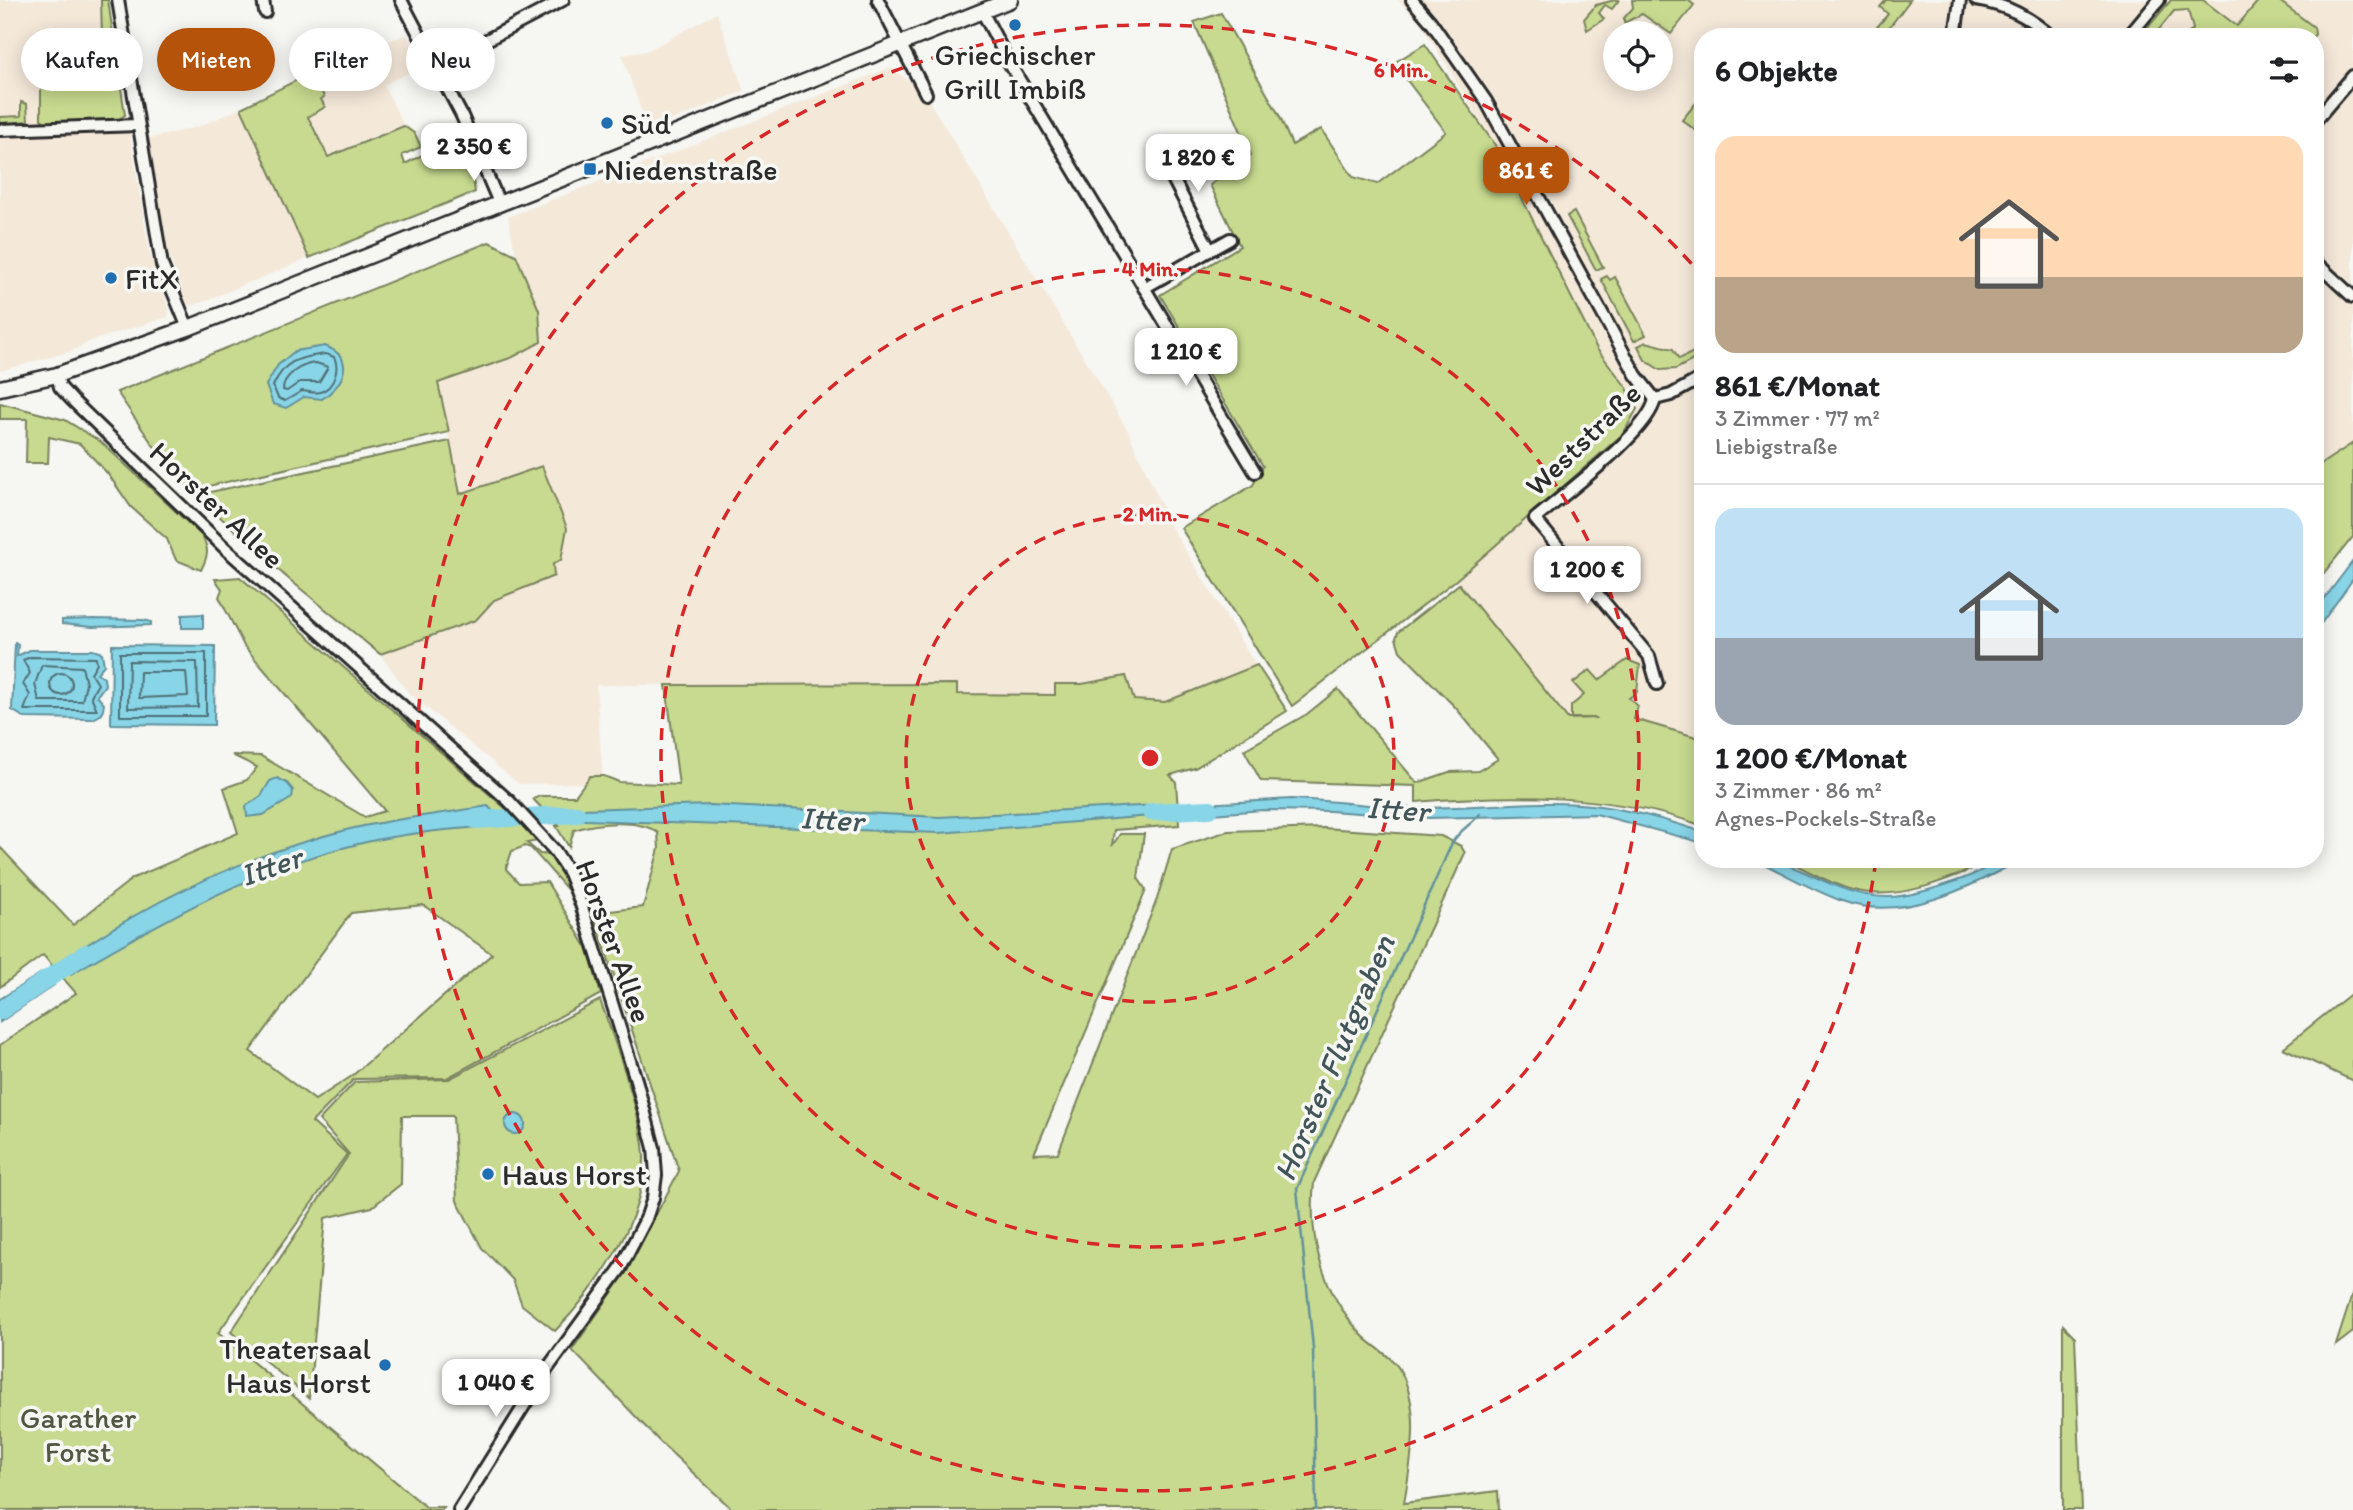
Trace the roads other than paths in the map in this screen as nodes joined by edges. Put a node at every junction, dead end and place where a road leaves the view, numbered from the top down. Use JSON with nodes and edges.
{"nodes":[{"id":1,"x":118,"y":0,"type":"edge"},
{"id":2,"x":401,"y":0,"type":"edge"},
{"id":3,"x":563,"y":0,"type":"edge"},
{"id":4,"x":878,"y":0,"type":"edge"},
{"id":5,"x":1010,"y":0,"type":"edge"},
{"id":6,"x":1412,"y":0,"type":"edge"},
{"id":7,"x":1960,"y":0,"type":"edge"},
{"id":8,"x":1976,"y":0,"type":"edge"},
{"id":9,"x":2159,"y":0,"type":"edge"},
{"id":10,"x":982,"y":11,"type":"junction"},
{"id":11,"x":416,"y":28,"type":"edge"},
{"id":12,"x":1956,"y":28,"type":"edge"},
{"id":13,"x":2042,"y":28,"type":"edge"},
{"id":14,"x":2136,"y":28,"type":"edge"},
{"id":15,"x":495,"y":36,"type":"edge"},
{"id":16,"x":899,"y":46,"type":"junction"},
{"id":17,"x":2353,"y":76,"type":"edge"},
{"id":18,"x":448,"y":91,"type":"edge"},
{"id":19,"x":926,"y":93,"type":"dead end"},
{"id":20,"x":2324,"y":110,"type":"edge"},
{"id":21,"x":138,"y":125,"type":"junction"},
{"id":22,"x":0,"y":130,"type":"edge"},
{"id":23,"x":1160,"y":154,"type":"dead end"},
{"id":24,"x":500,"y":205,"type":"junction"},
{"id":25,"x":1230,"y":239,"type":"dead end"},
{"id":26,"x":1210,"y":250,"type":"junction"},
{"id":27,"x":2324,"y":270,"type":"edge"},
{"id":28,"x":1144,"y":288,"type":"junction"},
{"id":29,"x":2353,"y":297,"type":"edge"},
{"id":30,"x":188,"y":328,"type":"junction"},
{"id":31,"x":57,"y":375,"type":"junction"},
{"id":32,"x":1694,"y":382,"type":"edge"},
{"id":33,"x":0,"y":387,"type":"edge"},
{"id":34,"x":1655,"y":399,"type":"junction"},
{"id":35,"x":1255,"y":472,"type":"dead end"},
{"id":36,"x":1657,"y":684,"type":"dead end"},
{"id":37,"x":459,"y":1510,"type":"edge"}],
"edges":[{"from":1,"to":21,"type":"street"},
{"from":2,"to":11,"type":"street"},
{"from":3,"to":15,"type":"street"},
{"from":4,"to":16,"type":"street"},
{"from":5,"to":10,"type":"main road"},
{"from":6,"to":34,"type":"street"},
{"from":7,"to":12,"type":"street"},
{"from":8,"to":13,"type":"street"},
{"from":9,"to":14,"type":"street"},
{"from":10,"to":16,"type":"main road"},
{"from":10,"to":28,"type":"street"},
{"from":16,"to":19,"type":"street"},
{"from":16,"to":24,"type":"main road"},
{"from":17,"to":20,"type":"street"},
{"from":18,"to":24,"type":"street"},
{"from":21,"to":22,"type":"street"},
{"from":21,"to":30,"type":"street"},
{"from":23,"to":26,"type":"street"},
{"from":24,"to":30,"type":"main road"},
{"from":25,"to":26,"type":"street"},
{"from":26,"to":28,"type":"street"},
{"from":27,"to":29,"type":"street"},
{"from":28,"to":35,"type":"street"},
{"from":30,"to":31,"type":"main road"},
{"from":31,"to":33,"type":"main road"},
{"from":31,"to":37,"type":"street","name":"Horster Allee"},
{"from":32,"to":34,"type":"street","name":"Weststraße"},
{"from":34,"to":36,"type":"street","name":"Weststraße"}]}
